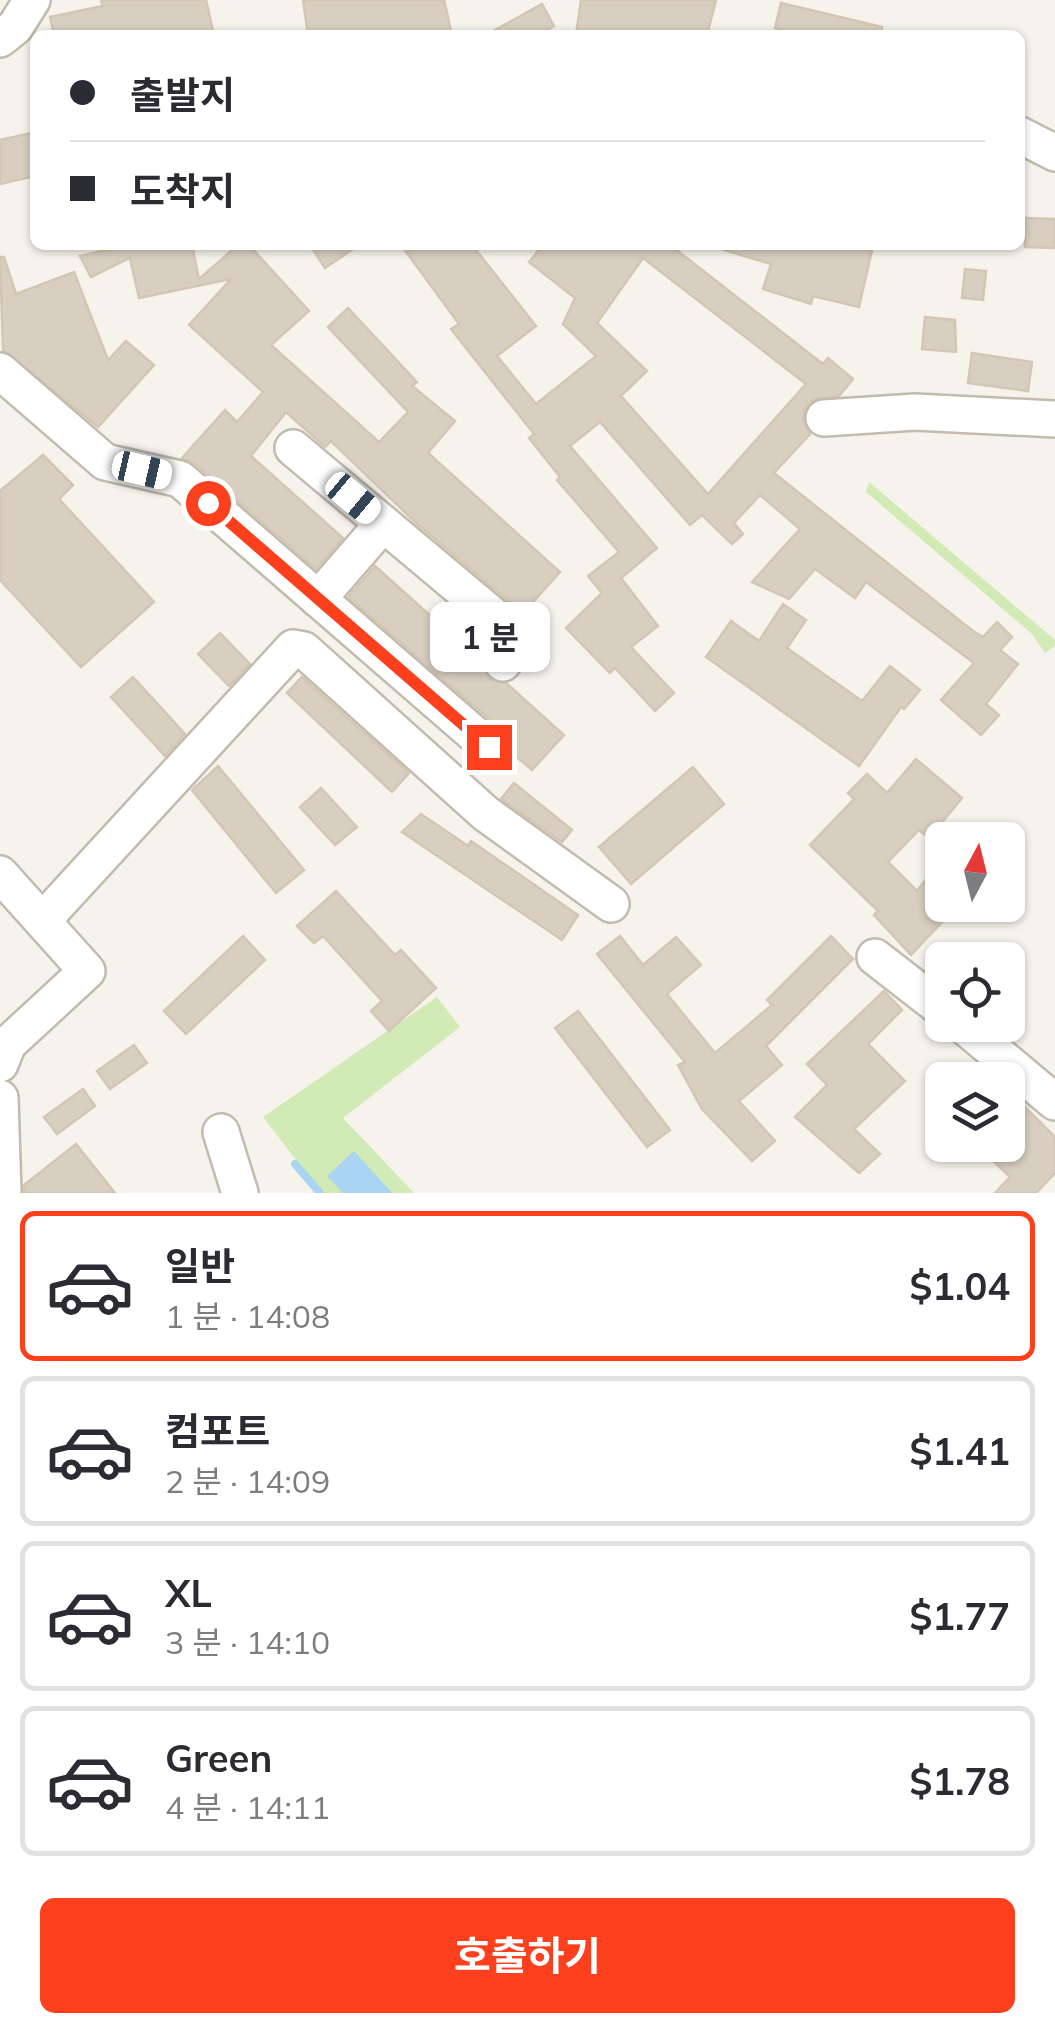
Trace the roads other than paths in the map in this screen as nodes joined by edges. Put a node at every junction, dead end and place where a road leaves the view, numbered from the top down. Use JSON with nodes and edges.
{"nodes":[{"id":1,"x":32,"y":0,"type":"edge"},
{"id":2,"x":0,"y":39,"type":"edge"},
{"id":3,"x":1025,"y":137,"type":"edge"},
{"id":4,"x":1055,"y":153,"type":"edge"},
{"id":5,"x":0,"y":371,"type":"edge"},
{"id":6,"x":824,"y":418,"type":"dead end"},
{"id":7,"x":1055,"y":419,"type":"edge"},
{"id":8,"x":293,"y":448,"type":"dead end"},
{"id":9,"x":383,"y":524,"type":"junction"},
{"id":10,"x":318,"y":598,"type":"junction"},
{"id":11,"x":503,"y":663,"type":"dead end"},
{"id":12,"x":489,"y":747,"type":"dead end"},
{"id":13,"x":0,"y":874,"type":"edge"},
{"id":14,"x":611,"y":904,"type":"dead end"},
{"id":15,"x":43,"y":920,"type":"junction"},
{"id":16,"x":874,"y":957,"type":"dead end"},
{"id":17,"x":925,"y":996,"type":"edge"},
{"id":18,"x":983,"y":1042,"type":"edge"},
{"id":19,"x":0,"y":1064,"type":"edge"},
{"id":20,"x":0,"y":1098,"type":"edge"},
{"id":21,"x":1055,"y":1102,"type":"edge"},
{"id":22,"x":221,"y":1132,"type":"dead end"},
{"id":23,"x":3,"y":1193,"type":"edge"},
{"id":24,"x":240,"y":1193,"type":"edge"}],
"edges":[{"from":1,"to":2,"type":"street"},
{"from":3,"to":4,"type":"street"},
{"from":5,"to":10,"type":"street"},
{"from":6,"to":7,"type":"street"},
{"from":8,"to":9,"type":"street"},
{"from":9,"to":10,"type":"street"},
{"from":9,"to":11,"type":"street"},
{"from":10,"to":12,"type":"street"},
{"from":13,"to":15,"type":"street"},
{"from":14,"to":15,"type":"street"},
{"from":15,"to":19,"type":"street"},
{"from":16,"to":17,"type":"street"},
{"from":18,"to":21,"type":"street"},
{"from":20,"to":23,"type":"street"},
{"from":22,"to":24,"type":"street"}]}
